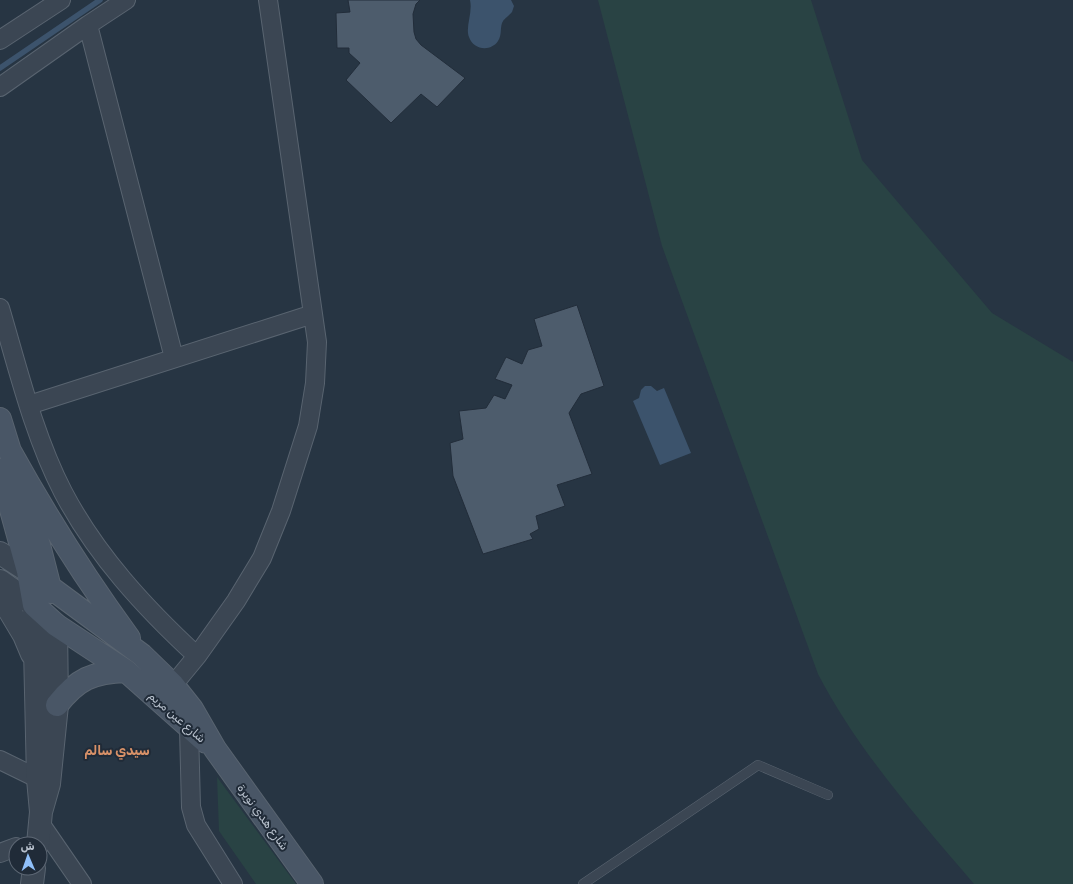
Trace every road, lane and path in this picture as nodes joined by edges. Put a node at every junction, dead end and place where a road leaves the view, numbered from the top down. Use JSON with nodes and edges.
{"nodes":[{"id":1,"x":61,"y":0,"type":"edge"},
{"id":2,"x":126,"y":0,"type":"edge"},
{"id":3,"x":268,"y":0,"type":"edge"},
{"id":4,"x":88,"y":25,"type":"junction"},
{"id":5,"x":0,"y":40,"type":"edge"},
{"id":6,"x":0,"y":87,"type":"edge"},
{"id":7,"x":0,"y":308,"type":"edge"},
{"id":8,"x":313,"y":314,"type":"junction"},
{"id":9,"x":174,"y":358,"type":"junction"},
{"id":10,"x":29,"y":405,"type":"junction"},
{"id":11,"x":0,"y":419,"type":"edge"},
{"id":12,"x":10,"y":451,"type":"junction"},
{"id":13,"x":1,"y":481,"type":"edge"},
{"id":14,"x":0,"y":553,"type":"edge"},
{"id":15,"x":28,"y":571,"type":"junction"},
{"id":16,"x":0,"y":581,"type":"edge"},
{"id":17,"x":51,"y":589,"type":"junction"},
{"id":18,"x":0,"y":595,"type":"edge"},
{"id":19,"x":34,"y":605,"type":"junction"},
{"id":20,"x":56,"y":625,"type":"junction"},
{"id":21,"x":142,"y":655,"type":"junction"},
{"id":22,"x":197,"y":656,"type":"junction"},
{"id":23,"x":36,"y":663,"type":"junction"},
{"id":24,"x":126,"y":671,"type":"junction"},
{"id":25,"x":173,"y":685,"type":"junction"},
{"id":26,"x":160,"y":702,"type":"junction"},
{"id":27,"x":57,"y":706,"type":"junction"},
{"id":28,"x":191,"y":719,"type":"junction"},
{"id":29,"x":215,"y":749,"type":"joint"},
{"id":30,"x":0,"y":760,"type":"edge"},
{"id":31,"x":44,"y":781,"type":"junction"},
{"id":32,"x":828,"y":795,"type":"dead end"},
{"id":33,"x":36,"y":832,"type":"edge"},
{"id":34,"x":82,"y":884,"type":"edge"},
{"id":35,"x":233,"y":884,"type":"edge"},
{"id":36,"x":312,"y":884,"type":"edge"},
{"id":37,"x":583,"y":884,"type":"edge"}],
"edges":[{"from":1,"to":5,"type":"street"},
{"from":2,"to":4,"type":"street"},
{"from":3,"to":8,"type":"street"},
{"from":4,"to":6,"type":"street"},
{"from":4,"to":9,"type":"street"},
{"from":7,"to":10,"type":"street"},
{"from":8,"to":9,"type":"street"},
{"from":8,"to":22,"type":"street"},
{"from":9,"to":10,"type":"street"},
{"from":10,"to":22,"type":"street"},
{"from":11,"to":12,"type":"main road"},
{"from":12,"to":17,"type":"main road"},
{"from":12,"to":21,"type":"main road"},
{"from":13,"to":15,"type":"main road"},
{"from":14,"to":15,"type":"street","name":"شارع عين مريم"},
{"from":15,"to":17,"type":"main road","name":"شارع عين مريم"},
{"from":15,"to":19,"type":"main road"},
{"from":16,"to":19,"type":"street","name":"شارع عين مريم"},
{"from":17,"to":20,"type":"main road"},
{"from":17,"to":21,"type":"main road","name":"شارع عين مريم"},
{"from":18,"to":23,"type":"street"},
{"from":19,"to":20,"type":"main road","name":"شارع عين مريم"},
{"from":19,"to":23,"type":"street"},
{"from":20,"to":24,"type":"main road","name":"شارع عين مريم"},
{"from":20,"to":27,"type":"street"},
{"from":21,"to":25,"type":"main road","name":"شارع عين مريم"},
{"from":22,"to":25,"type":"street"},
{"from":23,"to":31,"type":"street"},
{"from":24,"to":26,"type":"main road","name":"شارع عين مريم"},
{"from":24,"to":27,"type":"main road"},
{"from":25,"to":26,"type":"street"},
{"from":25,"to":28,"type":"main road","name":"شارع عين مريم"},
{"from":26,"to":28,"type":"main road","name":"شارع عين مريم"},
{"from":27,"to":31,"type":"street"},
{"from":28,"to":29,"type":"main road","name":"شارع عين مريم"},
{"from":28,"to":35,"type":"street"},
{"from":29,"to":36,"type":"main road","name":"شارع هدي نويرة"},
{"from":30,"to":31,"type":"street"},
{"from":31,"to":33,"type":"street"},
{"from":32,"to":37,"type":"lane"},
{"from":33,"to":34,"type":"street"}]}
